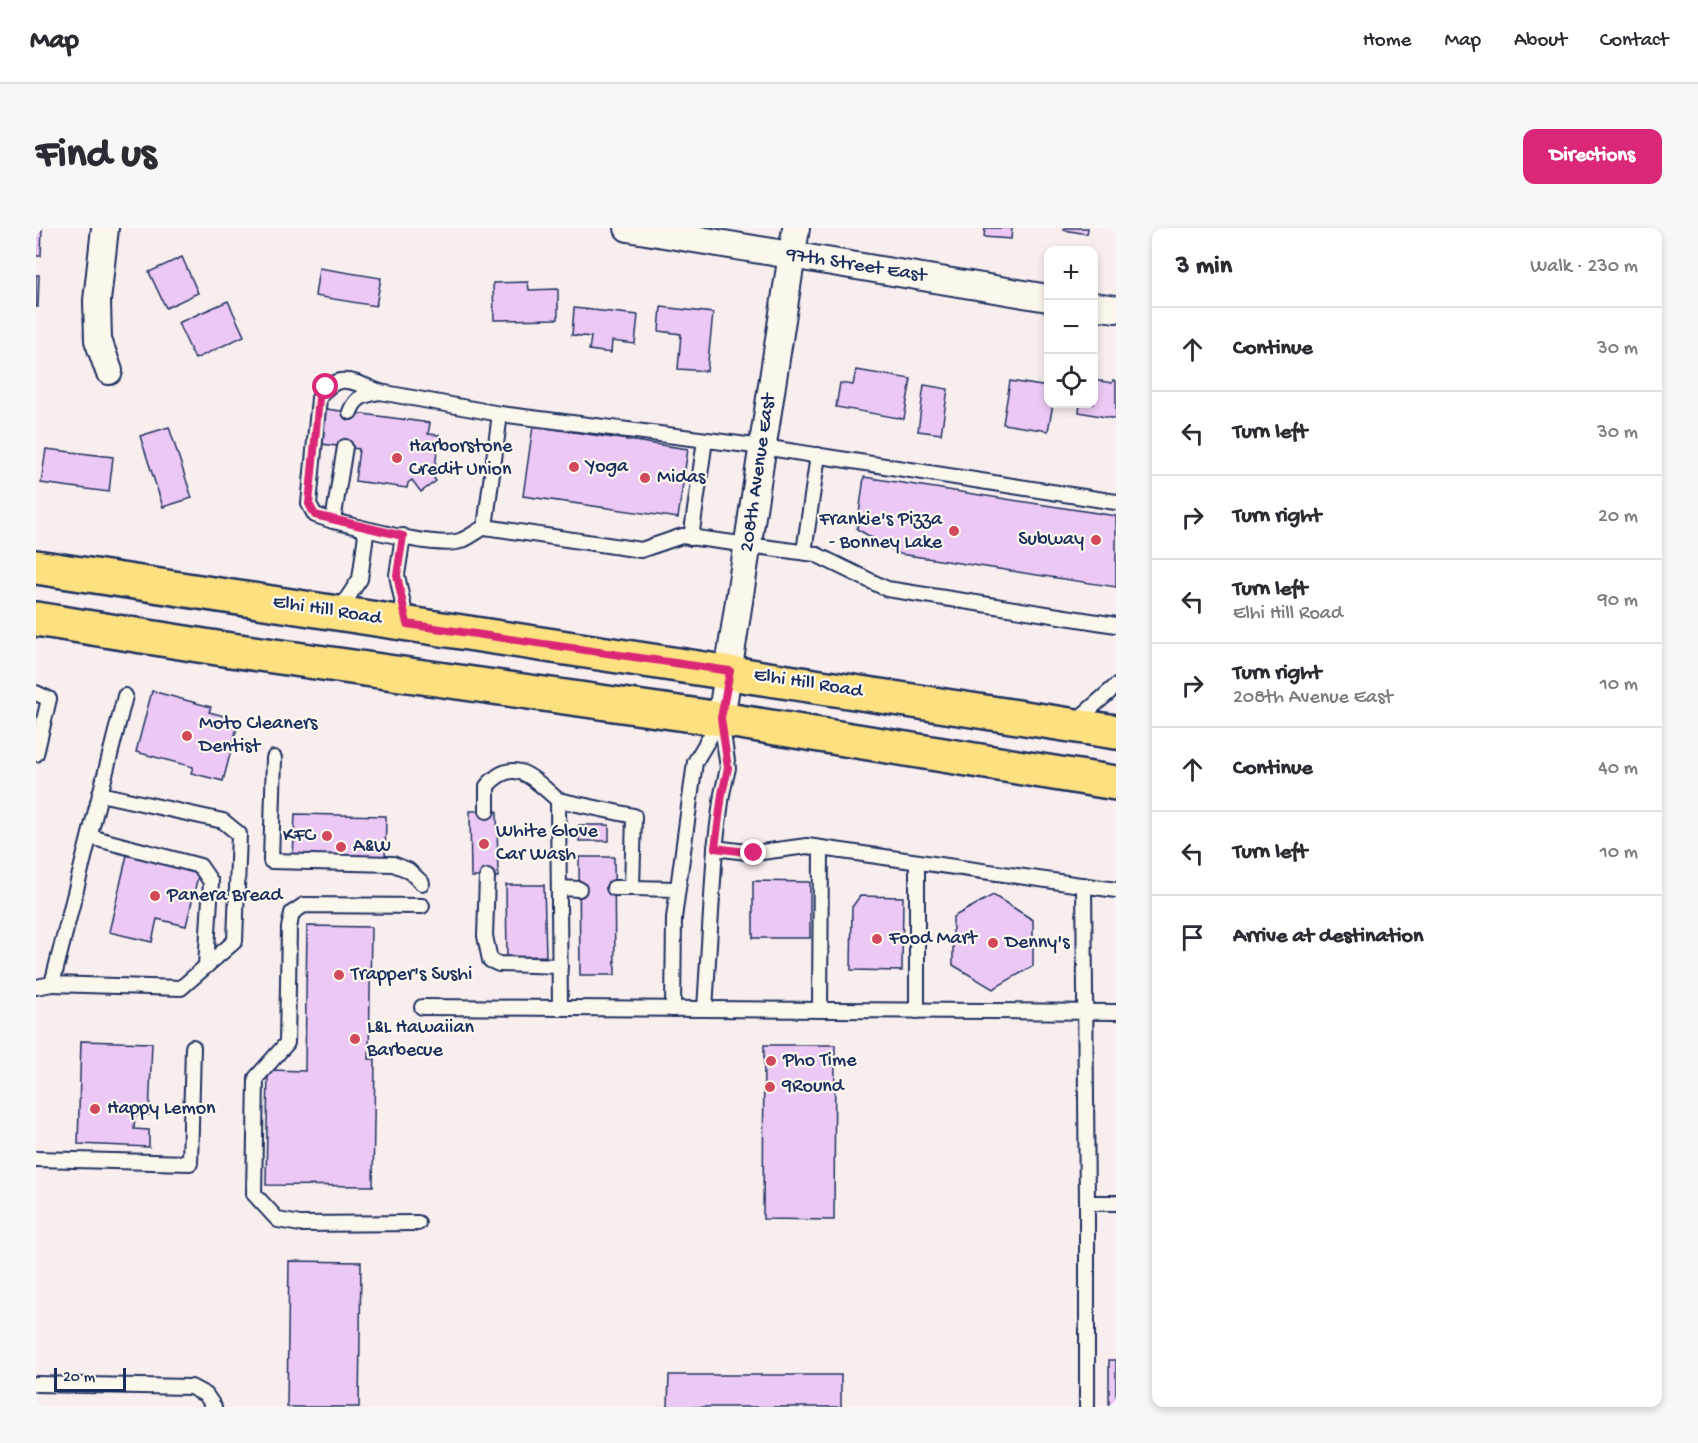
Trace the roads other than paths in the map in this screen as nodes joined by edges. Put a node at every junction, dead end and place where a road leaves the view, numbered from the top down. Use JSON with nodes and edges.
{"nodes":[{"id":1,"x":105,"y":228,"type":"edge"},
{"id":2,"x":628,"y":228,"type":"edge"},
{"id":3,"x":796,"y":228,"type":"edge"},
{"id":4,"x":792,"y":255,"type":"junction"},
{"id":5,"x":1044,"y":297,"type":"edge"},
{"id":6,"x":1098,"y":307,"type":"edge"},
{"id":7,"x":1116,"y":309,"type":"edge"},
{"id":8,"x":109,"y":372,"type":"dead end"},
{"id":9,"x":380,"y":392,"type":"junction"},
{"id":10,"x":350,"y":412,"type":"dead end"},
{"id":11,"x":500,"y":414,"type":"junction"},
{"id":12,"x":705,"y":440,"type":"junction"},
{"id":13,"x":345,"y":447,"type":"dead end"},
{"id":14,"x":763,"y":447,"type":"junction"},
{"id":15,"x":818,"y":455,"type":"junction"},
{"id":16,"x":1116,"y":502,"type":"edge"},
{"id":17,"x":333,"y":520,"type":"junction"},
{"id":18,"x":359,"y":527,"type":"junction"},
{"id":19,"x":485,"y":527,"type":"junction"},
{"id":20,"x":403,"y":536,"type":"junction"},
{"id":21,"x":691,"y":538,"type":"junction"},
{"id":22,"x":748,"y":545,"type":"junction"},
{"id":23,"x":804,"y":552,"type":"junction"},
{"id":24,"x":36,"y":567,"type":"edge"},
{"id":25,"x":338,"y":612,"type":"junction"},
{"id":26,"x":36,"y":619,"type":"edge"},
{"id":27,"x":407,"y":624,"type":"junction"},
{"id":28,"x":1116,"y":625,"type":"edge"},
{"id":29,"x":730,"y":671,"type":"junction"},
{"id":30,"x":1116,"y":686,"type":"edge"},
{"id":31,"x":36,"y":693,"type":"edge"},
{"id":32,"x":125,"y":696,"type":"dead end"},
{"id":33,"x":721,"y":718,"type":"junction"},
{"id":34,"x":1071,"y":725,"type":"junction"},
{"id":35,"x":1116,"y":732,"type":"edge"},
{"id":36,"x":36,"y":754,"type":"edge"},
{"id":37,"x":274,"y":758,"type":"dead end"},
{"id":38,"x":1116,"y":783,"type":"edge"},
{"id":39,"x":100,"y":794,"type":"junction"},
{"id":40,"x":558,"y":800,"type":"junction"},
{"id":41,"x":487,"y":811,"type":"dead end"},
{"id":42,"x":90,"y":837,"type":"junction"},
{"id":43,"x":715,"y":848,"type":"junction"},
{"id":44,"x":821,"y":848,"type":"junction"},
{"id":45,"x":917,"y":862,"type":"junction"},
{"id":46,"x":488,"y":877,"type":"dead end"},
{"id":47,"x":422,"y":883,"type":"dead end"},
{"id":48,"x":1084,"y":885,"type":"junction"},
{"id":49,"x":559,"y":888,"type":"junction"},
{"id":50,"x":614,"y":888,"type":"dead end"},
{"id":51,"x":632,"y":888,"type":"junction"},
{"id":52,"x":579,"y":889,"type":"dead end"},
{"id":53,"x":677,"y":889,"type":"junction"},
{"id":54,"x":1116,"y":890,"type":"edge"},
{"id":55,"x":422,"y":906,"type":"dead end"},
{"id":56,"x":206,"y":966,"type":"junction"},
{"id":57,"x":560,"y":966,"type":"junction"},
{"id":58,"x":52,"y":984,"type":"junction"},
{"id":59,"x":36,"y":987,"type":"edge"},
{"id":60,"x":422,"y":1007,"type":"dead end"},
{"id":61,"x":560,"y":1008,"type":"junction"},
{"id":62,"x":673,"y":1009,"type":"junction"},
{"id":63,"x":705,"y":1009,"type":"junction"},
{"id":64,"x":820,"y":1010,"type":"junction"},
{"id":65,"x":917,"y":1011,"type":"junction"},
{"id":66,"x":1086,"y":1011,"type":"junction"},
{"id":67,"x":1116,"y":1012,"type":"edge"},
{"id":68,"x":193,"y":1047,"type":"dead end"},
{"id":69,"x":36,"y":1159,"type":"edge"},
{"id":70,"x":1087,"y":1203,"type":"junction"},
{"id":71,"x":1116,"y":1203,"type":"edge"},
{"id":72,"x":418,"y":1223,"type":"dead end"},
{"id":73,"x":36,"y":1384,"type":"edge"},
{"id":74,"x":214,"y":1407,"type":"edge"},
{"id":75,"x":1087,"y":1407,"type":"edge"}],
"edges":[{"from":1,"to":8,"type":"street"},
{"from":2,"to":4,"type":"street","name":"97th Street East"},
{"from":3,"to":4,"type":"street","name":"208th Avenue East"},
{"from":4,"to":5,"type":"street","name":"97th Street East"},
{"from":4,"to":14,"type":"street","name":"208th Avenue East"},
{"from":6,"to":7,"type":"street"},
{"from":9,"to":10,"type":"lane"},
{"from":9,"to":11,"type":"lane"},
{"from":9,"to":17,"type":"lane"},
{"from":11,"to":12,"type":"lane"},
{"from":11,"to":19,"type":"lane"},
{"from":12,"to":14,"type":"lane"},
{"from":12,"to":21,"type":"lane"},
{"from":13,"to":17,"type":"lane"},
{"from":14,"to":15,"type":"lane"},
{"from":14,"to":22,"type":"street","name":"208th Avenue East"},
{"from":15,"to":16,"type":"lane"},
{"from":15,"to":23,"type":"lane"},
{"from":17,"to":18,"type":"lane"},
{"from":18,"to":20,"type":"lane"},
{"from":18,"to":25,"type":"lane"},
{"from":19,"to":20,"type":"lane"},
{"from":19,"to":21,"type":"lane"},
{"from":20,"to":27,"type":"lane"},
{"from":21,"to":22,"type":"lane"},
{"from":22,"to":23,"type":"lane"},
{"from":22,"to":29,"type":"street","name":"208th Avenue East"},
{"from":23,"to":28,"type":"lane"},
{"from":24,"to":25,"type":"main road","name":"Elhi Hill Road"},
{"from":25,"to":27,"type":"main road","name":"Elhi Hill Road"},
{"from":26,"to":33,"type":"main road"},
{"from":27,"to":29,"type":"main road","name":"Elhi Hill Road"},
{"from":29,"to":33,"type":"street","name":"208th Avenue East"},
{"from":29,"to":34,"type":"main road","name":"Elhi Hill Road"},
{"from":30,"to":34,"type":"lane"},
{"from":31,"to":36,"type":"lane"},
{"from":32,"to":39,"type":"lane"},
{"from":33,"to":38,"type":"main road"},
{"from":33,"to":43,"type":"lane"},
{"from":33,"to":53,"type":"lane"},
{"from":34,"to":35,"type":"main road","name":"Elhi Hill Road"},
{"from":37,"to":47,"type":"lane"},
{"from":39,"to":42,"type":"lane"},
{"from":39,"to":56,"type":"lane"},
{"from":40,"to":41,"type":"lane"},
{"from":40,"to":49,"type":"lane"},
{"from":40,"to":51,"type":"lane"},
{"from":42,"to":56,"type":"lane"},
{"from":42,"to":58,"type":"lane"},
{"from":43,"to":44,"type":"lane"},
{"from":43,"to":63,"type":"lane"},
{"from":44,"to":45,"type":"lane"},
{"from":44,"to":64,"type":"lane"},
{"from":45,"to":48,"type":"lane"},
{"from":45,"to":65,"type":"lane"},
{"from":46,"to":57,"type":"lane"},
{"from":48,"to":54,"type":"lane"},
{"from":48,"to":66,"type":"lane"},
{"from":49,"to":52,"type":"lane"},
{"from":49,"to":57,"type":"lane"},
{"from":50,"to":51,"type":"lane"},
{"from":51,"to":53,"type":"lane"},
{"from":53,"to":62,"type":"lane"},
{"from":55,"to":72,"type":"lane"},
{"from":56,"to":58,"type":"lane"},
{"from":57,"to":61,"type":"lane"},
{"from":58,"to":59,"type":"lane"},
{"from":60,"to":61,"type":"lane"},
{"from":61,"to":62,"type":"lane"},
{"from":62,"to":63,"type":"lane"},
{"from":63,"to":64,"type":"lane"},
{"from":64,"to":65,"type":"lane"},
{"from":65,"to":66,"type":"lane"},
{"from":66,"to":67,"type":"lane"},
{"from":66,"to":70,"type":"lane"},
{"from":68,"to":69,"type":"lane"},
{"from":70,"to":71,"type":"lane"},
{"from":70,"to":75,"type":"lane"},
{"from":73,"to":74,"type":"lane"}]}
